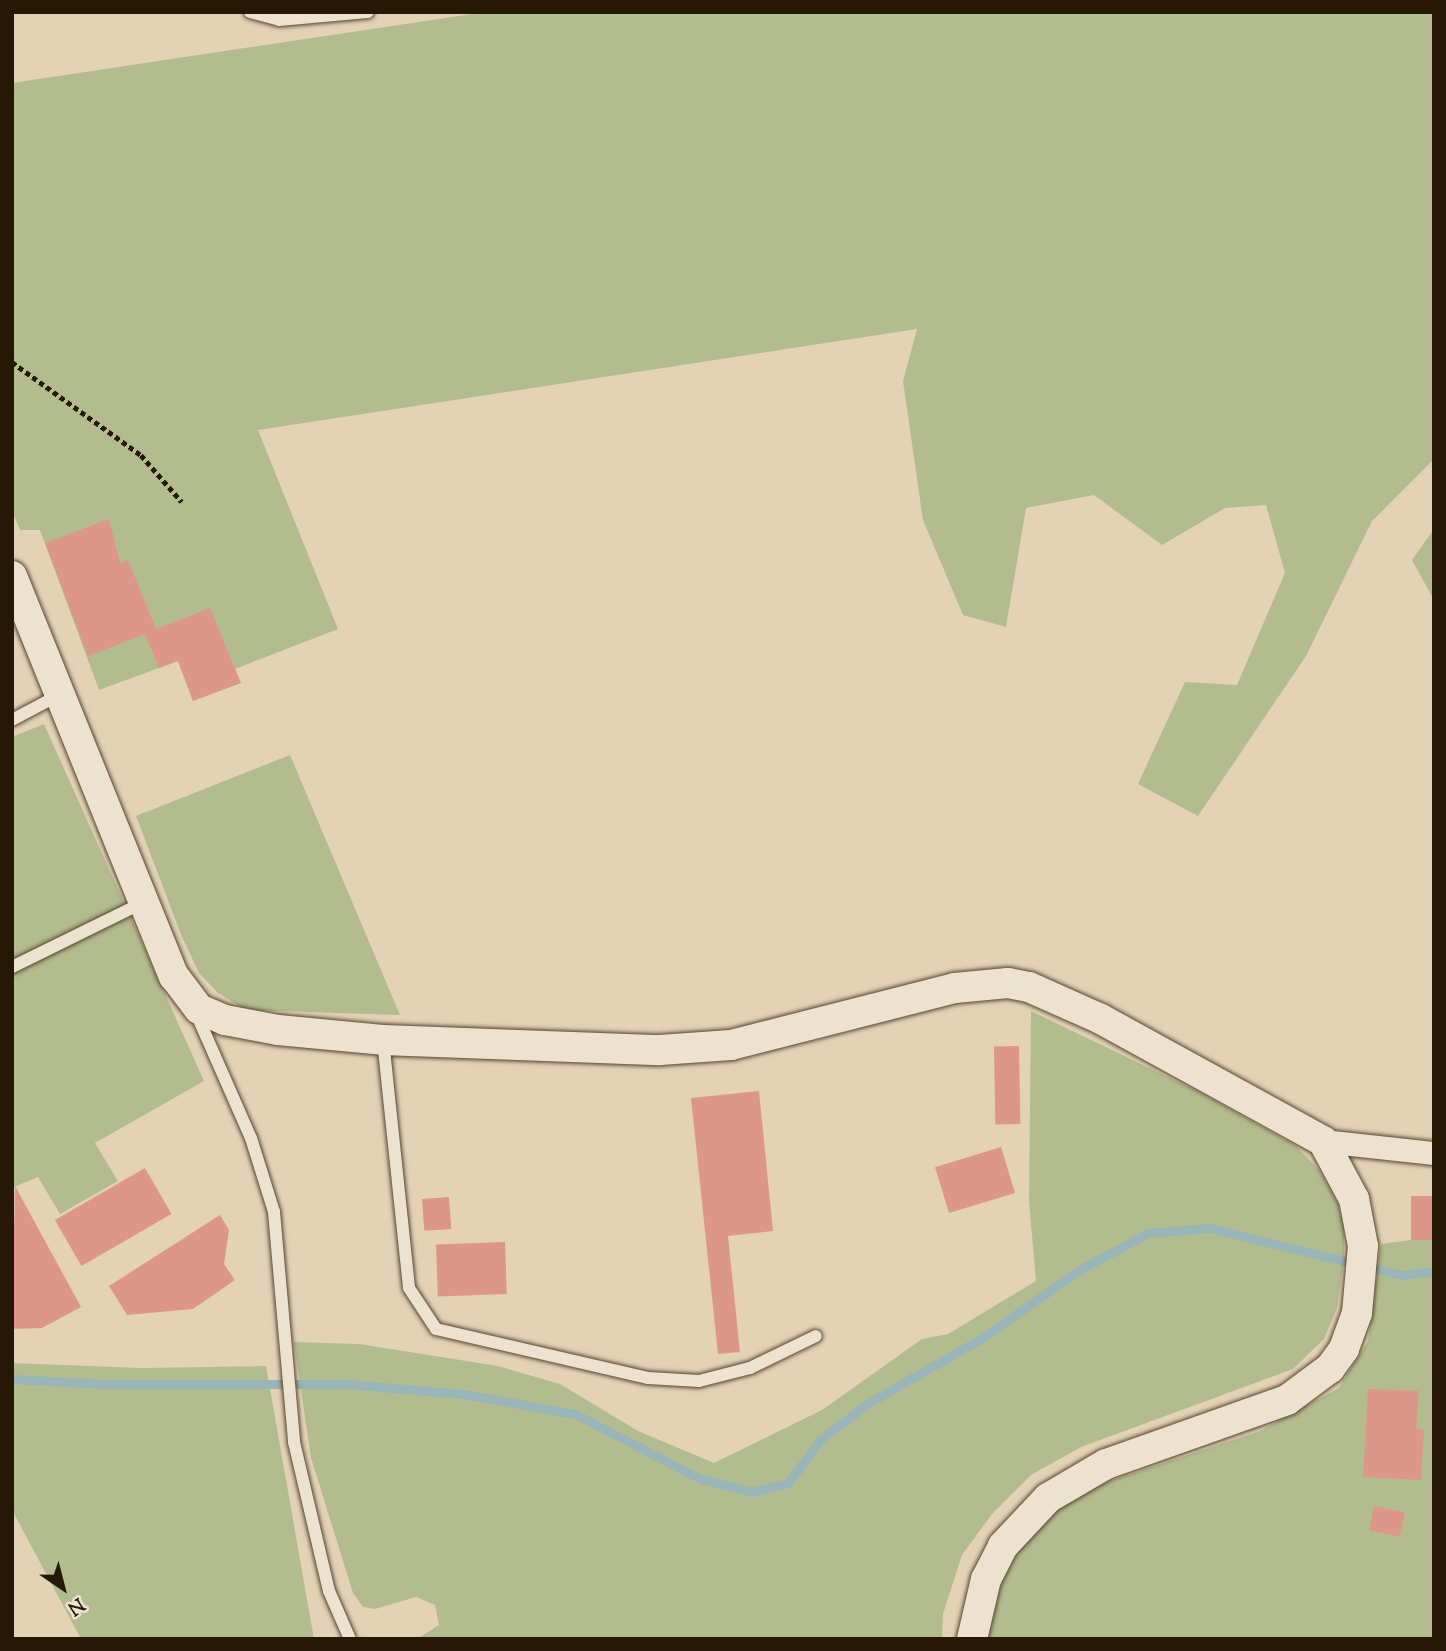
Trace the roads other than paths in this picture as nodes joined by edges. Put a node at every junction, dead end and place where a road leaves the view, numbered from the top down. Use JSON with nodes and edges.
{"nodes":[{"id":1,"x":250,"y":12,"type":"edge"},
{"id":2,"x":368,"y":12,"type":"edge"},
{"id":3,"x":12,"y":576,"type":"edge"},
{"id":4,"x":59,"y":695,"type":"junction"},
{"id":5,"x":12,"y":720,"type":"edge"},
{"id":6,"x":144,"y":902,"type":"junction"},
{"id":7,"x":12,"y":967,"type":"edge"},
{"id":8,"x":191,"y":1002,"type":"junction"},
{"id":9,"x":383,"y":1040,"type":"junction"},
{"id":10,"x":1324,"y":1141,"type":"junction"},
{"id":11,"x":1434,"y":1153,"type":"edge"},
{"id":12,"x":816,"y":1336,"type":"dead end"},
{"id":13,"x":350,"y":1639,"type":"edge"},
{"id":14,"x":972,"y":1639,"type":"edge"}],
"edges":[{"from":1,"to":2,"type":"lane"},
{"from":3,"to":4,"type":"street"},
{"from":4,"to":5,"type":"lane"},
{"from":4,"to":6,"type":"street"},
{"from":6,"to":7,"type":"lane"},
{"from":6,"to":8,"type":"street"},
{"from":8,"to":9,"type":"street"},
{"from":8,"to":13,"type":"lane"},
{"from":9,"to":10,"type":"street"},
{"from":9,"to":12,"type":"lane"},
{"from":10,"to":11,"type":"street"},
{"from":10,"to":14,"type":"street"}]}
